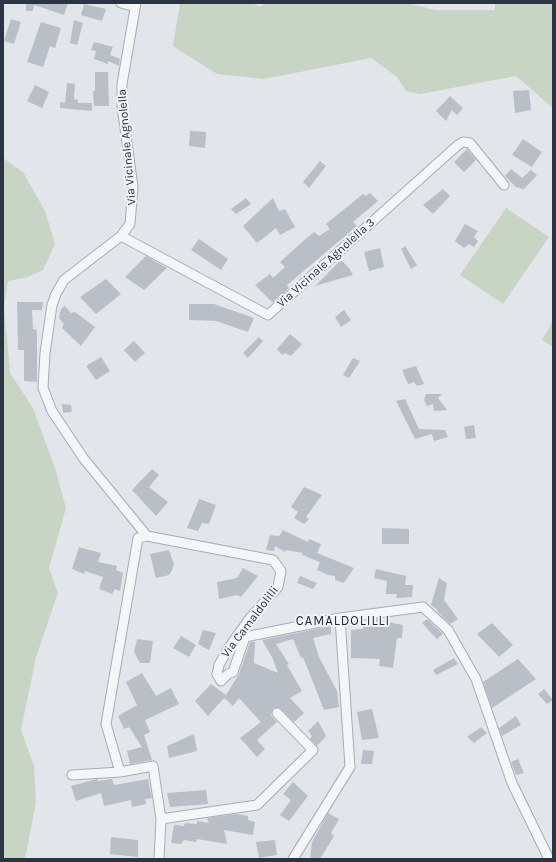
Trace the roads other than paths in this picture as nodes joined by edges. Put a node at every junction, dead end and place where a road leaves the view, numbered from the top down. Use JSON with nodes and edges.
{"nodes":[{"id":1,"x":121,"y":3,"type":"edge"},
{"id":2,"x":136,"y":5,"type":"edge"},
{"id":3,"x":504,"y":185,"type":"dead end"},
{"id":4,"x":121,"y":236,"type":"junction"},
{"id":5,"x":147,"y":536,"type":"junction"},
{"id":6,"x":340,"y":618,"type":"junction"},
{"id":7,"x":276,"y":713,"type":"dead end"},
{"id":8,"x":120,"y":772,"type":"junction"},
{"id":9,"x":72,"y":775,"type":"dead end"},
{"id":10,"x":161,"y":819,"type":"junction"},
{"id":11,"x":159,"y":859,"type":"edge"},
{"id":12,"x":293,"y":859,"type":"edge"},
{"id":13,"x":549,"y":859,"type":"edge"}],
"edges":[{"from":1,"to":2,"type":"street"},
{"from":2,"to":4,"type":"street","name":"Via Vicinale Agnolella"},
{"from":3,"to":4,"type":"street","name":"Via Vicinale Agnolella 3"},
{"from":4,"to":5,"type":"street","name":"Via Vicinale Agnolella"},
{"from":5,"to":6,"type":"street","name":"Via Camaldolilli"},
{"from":5,"to":8,"type":"street"},
{"from":6,"to":12,"type":"street"},
{"from":6,"to":13,"type":"street","name":"Via Camaldolilli"},
{"from":7,"to":10,"type":"street"},
{"from":8,"to":9,"type":"street"},
{"from":8,"to":10,"type":"street"},
{"from":10,"to":11,"type":"street"}]}
